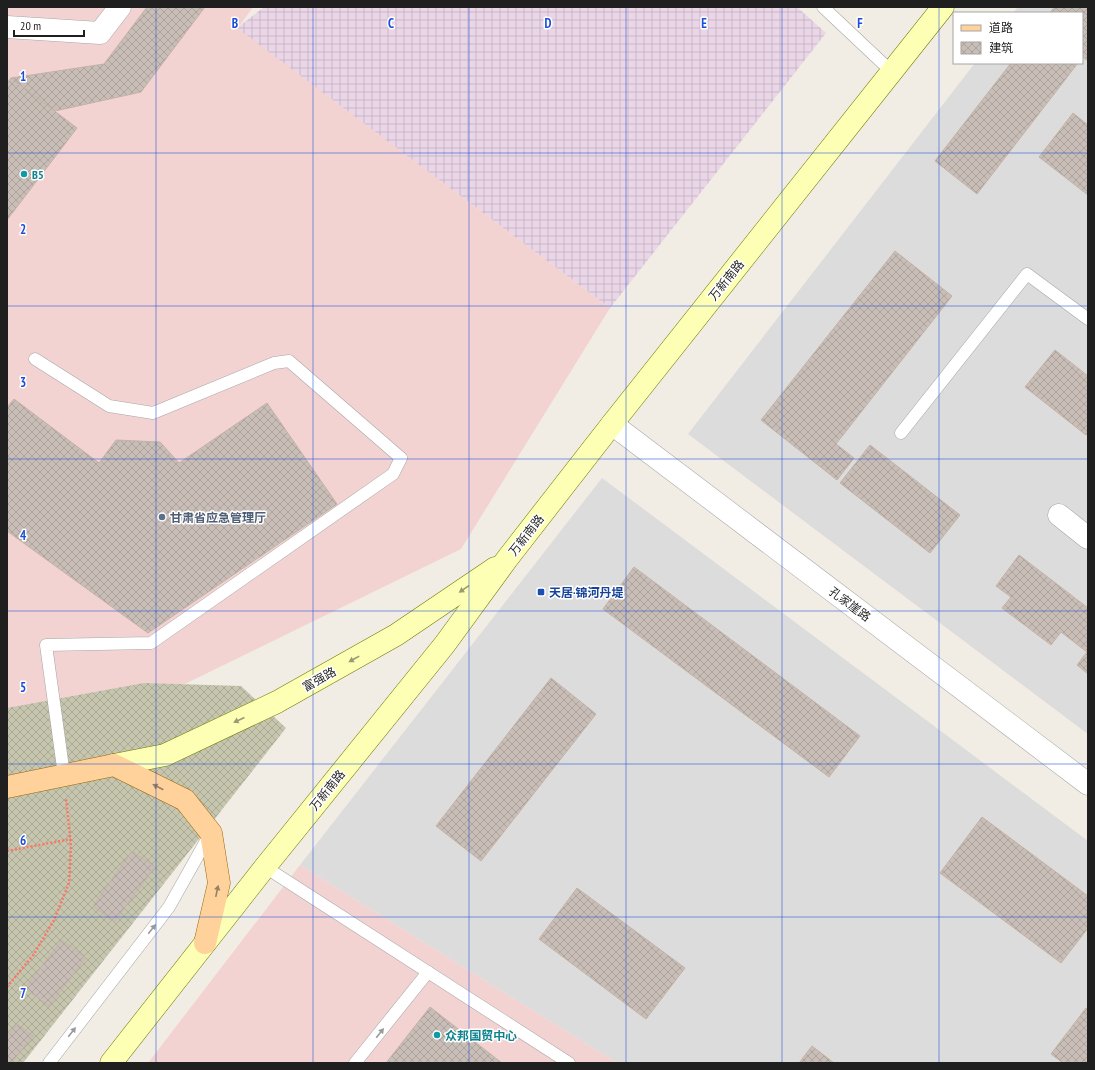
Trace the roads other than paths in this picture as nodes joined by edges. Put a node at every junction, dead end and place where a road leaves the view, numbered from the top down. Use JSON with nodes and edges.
{"nodes":[{"id":1,"x":120,"y":7,"type":"edge"},
{"id":2,"x":823,"y":7,"type":"edge"},
{"id":3,"x":943,"y":7,"type":"edge"},
{"id":4,"x":7,"y":28,"type":"edge"},
{"id":5,"x":892,"y":72,"type":"junction"},
{"id":6,"x":1088,"y":319,"type":"edge"},
{"id":7,"x":35,"y":359,"type":"dead end"},
{"id":8,"x":612,"y":424,"type":"junction"},
{"id":9,"x":901,"y":433,"type":"dead end"},
{"id":10,"x":1059,"y":515,"type":"dead end"},
{"id":11,"x":1088,"y":538,"type":"edge"},
{"id":12,"x":507,"y":559,"type":"junction"},
{"id":13,"x":114,"y":765,"type":"junction"},
{"id":14,"x":64,"y":775,"type":"junction"},
{"id":15,"x":1088,"y":784,"type":"edge"},
{"id":16,"x":7,"y":787,"type":"edge"},
{"id":17,"x":211,"y":833,"type":"junction"},
{"id":18,"x":265,"y":867,"type":"junction"},
{"id":19,"x":206,"y":943,"type":"junction"},
{"id":20,"x":428,"y":972,"type":"junction"},
{"id":21,"x":49,"y":1063,"type":"edge"},
{"id":22,"x":111,"y":1063,"type":"edge"},
{"id":23,"x":355,"y":1063,"type":"edge"},
{"id":24,"x":569,"y":1063,"type":"edge"}],
"edges":[{"from":1,"to":4,"type":"street"},
{"from":2,"to":5,"type":"lane"},
{"from":3,"to":5,"type":"main road","name":"万新南路"},
{"from":5,"to":8,"type":"main road","name":"万新南路"},
{"from":6,"to":9,"type":"lane"},
{"from":7,"to":14,"type":"lane"},
{"from":8,"to":12,"type":"main road","name":"万新南路"},
{"from":8,"to":15,"type":"street","name":"孔家崖路"},
{"from":10,"to":11,"type":"street"},
{"from":12,"to":13,"type":"main road","name":"富强路","one_way":true},
{"from":12,"to":18,"type":"main road","name":"万新南路"},
{"from":13,"to":14,"type":"main road"},
{"from":17,"to":13,"type":"main road","one_way":true},
{"from":14,"to":16,"type":"main road"},
{"from":19,"to":17,"type":"main road","one_way":true},
{"from":21,"to":17,"type":"lane","one_way":true},
{"from":18,"to":19,"type":"main road","name":"万新南路"},
{"from":18,"to":20,"type":"lane"},
{"from":19,"to":22,"type":"main road","name":"万新南路"},
{"from":23,"to":20,"type":"lane","one_way":true},
{"from":20,"to":24,"type":"lane"}]}
